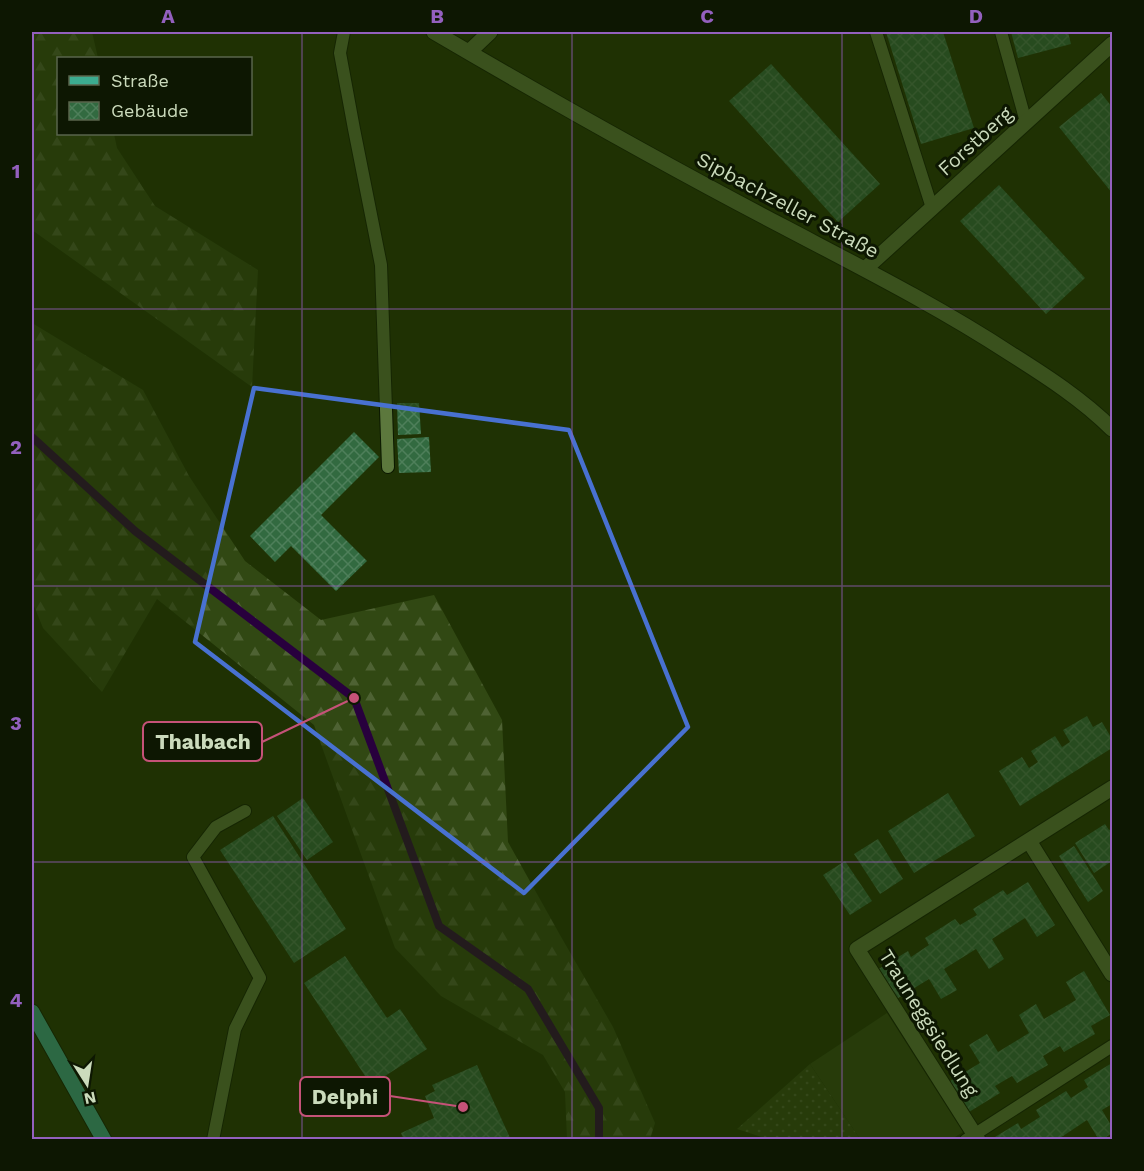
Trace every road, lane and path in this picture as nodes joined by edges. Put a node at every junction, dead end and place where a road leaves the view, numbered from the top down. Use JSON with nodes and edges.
{"nodes":[{"id":1,"x":344,"y":32,"type":"edge"},
{"id":2,"x":434,"y":32,"type":"edge"},
{"id":3,"x":490,"y":32,"type":"edge"},
{"id":4,"x":876,"y":32,"type":"edge"},
{"id":5,"x":1001,"y":32,"type":"edge"},
{"id":6,"x":1113,"y":44,"type":"edge"},
{"id":7,"x":469,"y":52,"type":"junction"},
{"id":8,"x":1026,"y":123,"type":"junction"},
{"id":9,"x":933,"y":208,"type":"junction"},
{"id":10,"x":865,"y":269,"type":"junction"},
{"id":11,"x":1113,"y":429,"type":"edge"},
{"id":12,"x":388,"y":467,"type":"dead end"},
{"id":13,"x":1113,"y":788,"type":"edge"},
{"id":14,"x":245,"y":811,"type":"dead end"},
{"id":15,"x":1029,"y":841,"type":"junction"},
{"id":16,"x":1113,"y":974,"type":"edge"},
{"id":17,"x":32,"y":1012,"type":"edge"},
{"id":18,"x":1113,"y":1047,"type":"edge"},
{"id":19,"x":973,"y":1138,"type":"edge"},
{"id":20,"x":104,"y":1140,"type":"edge"},
{"id":21,"x":213,"y":1140,"type":"edge"}],
"edges":[{"from":1,"to":12,"type":"lane"},
{"from":2,"to":7,"type":"street","name":"Sipbachzeller Straße"},
{"from":3,"to":7,"type":"street"},
{"from":4,"to":9,"type":"lane"},
{"from":5,"to":8,"type":"lane"},
{"from":6,"to":8,"type":"street","name":"Forstberg"},
{"from":7,"to":10,"type":"street","name":"Sipbachzeller Straße"},
{"from":8,"to":9,"type":"street","name":"Forstberg"},
{"from":9,"to":10,"type":"street","name":"Forstberg"},
{"from":10,"to":11,"type":"street","name":"Sipbachzeller Straße"},
{"from":13,"to":15,"type":"street","name":"Trauneggsiedlung"},
{"from":14,"to":21,"type":"lane"},
{"from":15,"to":16,"type":"street"},
{"from":15,"to":19,"type":"street","name":"Trauneggsiedlung"},
{"from":17,"to":20,"type":"main road"},
{"from":18,"to":19,"type":"lane"}]}
